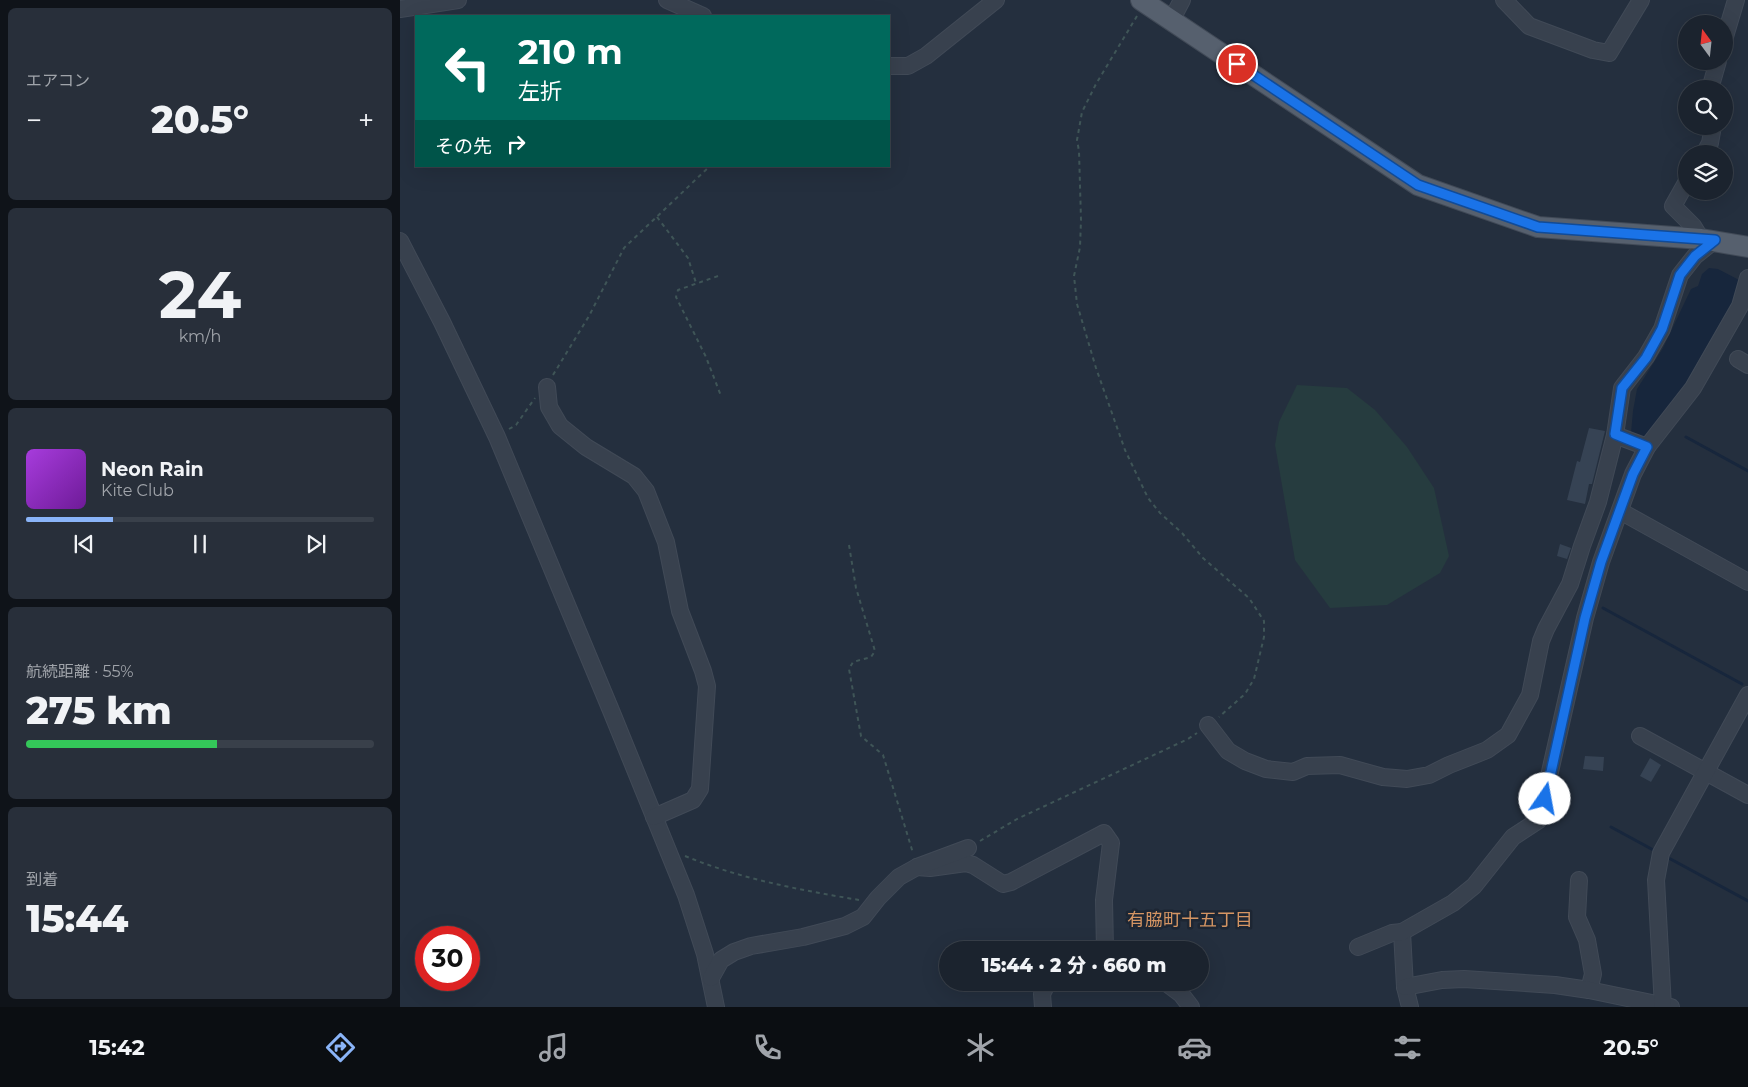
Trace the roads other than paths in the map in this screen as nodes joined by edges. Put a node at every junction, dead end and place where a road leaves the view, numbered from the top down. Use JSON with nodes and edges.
{"nodes":[{"id":1,"x":458,"y":0,"type":"edge"},
{"id":2,"x":667,"y":0,"type":"edge"},
{"id":3,"x":996,"y":0,"type":"edge"},
{"id":4,"x":1182,"y":0,"type":"edge"},
{"id":5,"x":1504,"y":0,"type":"edge"},
{"id":6,"x":1641,"y":0,"type":"edge"},
{"id":7,"x":1736,"y":0,"type":"edge"},
{"id":8,"x":1143,"y":1,"type":"edge"},
{"id":9,"x":400,"y":9,"type":"edge"},
{"id":10,"x":701,"y":15,"type":"edge"},
{"id":11,"x":1732,"y":15,"type":"edge"},
{"id":12,"x":1172,"y":20,"type":"junction"},
{"id":13,"x":890,"y":66,"type":"edge"},
{"id":14,"x":1678,"y":197,"type":"edge"},
{"id":15,"x":1708,"y":240,"type":"junction"},
{"id":16,"x":400,"y":241,"type":"edge"},
{"id":17,"x":1748,"y":247,"type":"edge"},
{"id":18,"x":1748,"y":278,"type":"edge"},
{"id":19,"x":547,"y":387,"type":"road end"},
{"id":20,"x":1615,"y":434,"type":"junction"},
{"id":21,"x":1647,"y":447,"type":"junction"},
{"id":22,"x":1620,"y":511,"type":"junction"},
{"id":23,"x":1748,"y":582,"type":"edge"},
{"id":24,"x":1748,"y":694,"type":"edge"},
{"id":25,"x":1208,"y":725,"type":"road end"},
{"id":26,"x":1640,"y":736,"type":"dead end"},
{"id":27,"x":1706,"y":772,"type":"junction"},
{"id":28,"x":1748,"y":795,"type":"edge"},
{"id":29,"x":654,"y":817,"type":"junction"},
{"id":30,"x":968,"y":848,"type":"road end"},
{"id":31,"x":917,"y":867,"type":"junction"},
{"id":32,"x":1579,"y":880,"type":"dead end"},
{"id":33,"x":1402,"y":932,"type":"junction"},
{"id":34,"x":1104,"y":941,"type":"edge"},
{"id":35,"x":1358,"y":947,"type":"dead end"},
{"id":36,"x":711,"y":978,"type":"junction"},
{"id":37,"x":1405,"y":987,"type":"junction"},
{"id":38,"x":1589,"y":990,"type":"junction"},
{"id":39,"x":1044,"y":991,"type":"edge"},
{"id":40,"x":1177,"y":991,"type":"edge"},
{"id":41,"x":716,"y":1007,"type":"edge"},
{"id":42,"x":1043,"y":1007,"type":"edge"},
{"id":43,"x":1191,"y":1007,"type":"edge"},
{"id":44,"x":1410,"y":1007,"type":"edge"},
{"id":45,"x":1666,"y":1007,"type":"edge"}],
"edges":[{"from":1,"to":9,"type":"street"},
{"from":2,"to":10,"type":"street"},
{"from":3,"to":13,"type":"street"},
{"from":4,"to":12,"type":"street"},
{"from":5,"to":6,"type":"street"},
{"from":7,"to":11,"type":"street"},
{"from":8,"to":12,"type":"main road"},
{"from":12,"to":15,"type":"main road"},
{"from":14,"to":15,"type":"street"},
{"from":15,"to":17,"type":"main road"},
{"from":15,"to":20,"type":"street"},
{"from":16,"to":29,"type":"street"},
{"from":18,"to":21,"type":"street"},
{"from":19,"to":29,"type":"street"},
{"from":20,"to":21,"type":"street"},
{"from":20,"to":25,"type":"street"},
{"from":21,"to":22,"type":"street"},
{"from":22,"to":23,"type":"street"},
{"from":22,"to":33,"type":"street"},
{"from":24,"to":27,"type":"street"},
{"from":26,"to":27,"type":"street"},
{"from":27,"to":28,"type":"street"},
{"from":27,"to":45,"type":"street"},
{"from":29,"to":36,"type":"street"},
{"from":30,"to":31,"type":"street"},
{"from":31,"to":34,"type":"street"},
{"from":31,"to":36,"type":"street"},
{"from":32,"to":38,"type":"street"},
{"from":33,"to":35,"type":"street"},
{"from":33,"to":37,"type":"street"},
{"from":36,"to":41,"type":"street"},
{"from":37,"to":38,"type":"street"},
{"from":37,"to":44,"type":"street"},
{"from":38,"to":45,"type":"street"},
{"from":39,"to":42,"type":"street"},
{"from":40,"to":43,"type":"street"}]}
